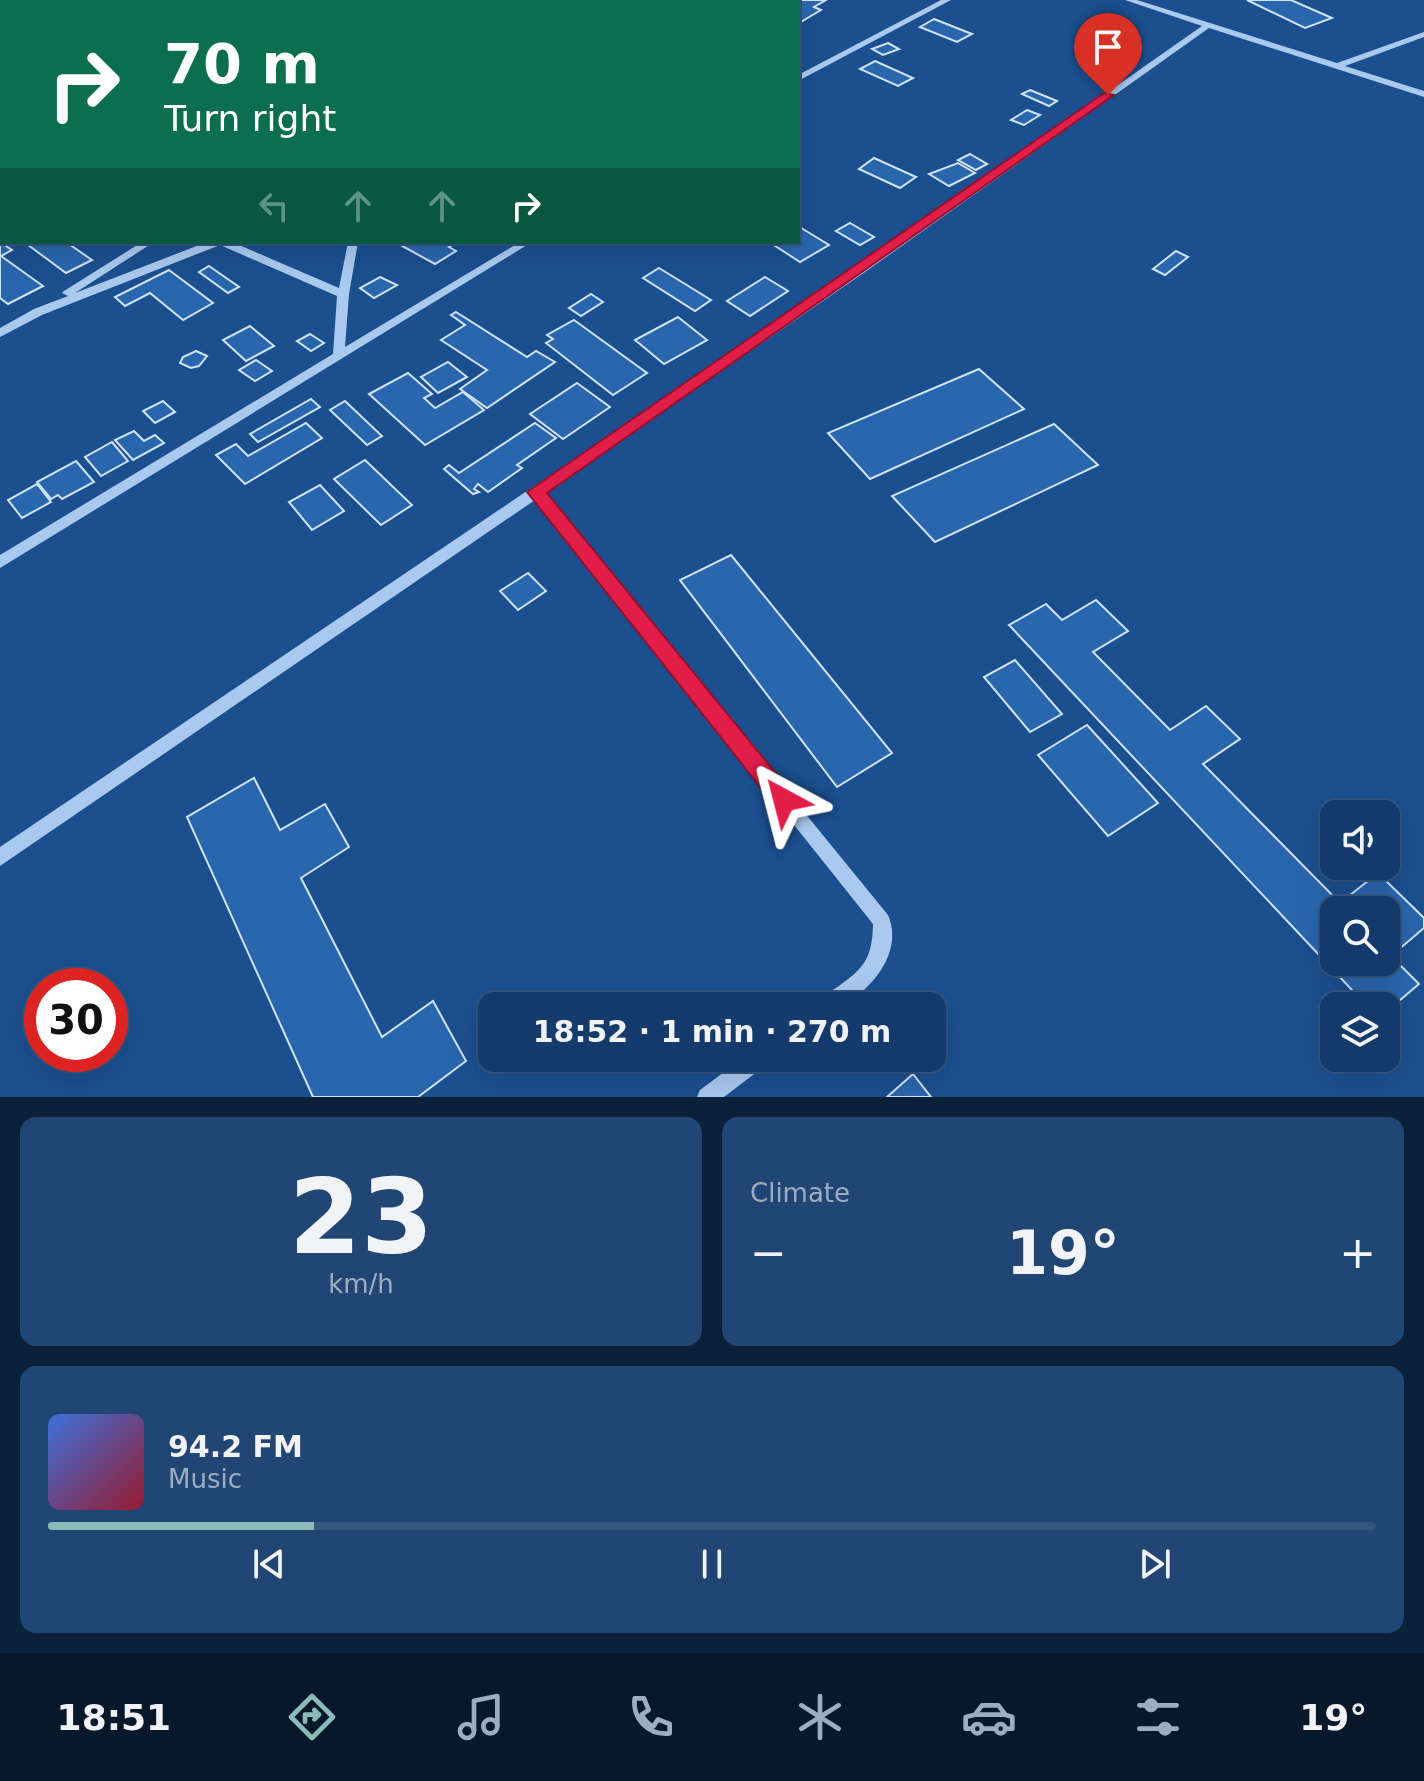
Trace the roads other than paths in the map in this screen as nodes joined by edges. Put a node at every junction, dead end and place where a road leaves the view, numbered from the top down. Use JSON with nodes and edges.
{"nodes":[{"id":1,"x":947,"y":0,"type":"edge"},
{"id":2,"x":1129,"y":0,"type":"edge"},
{"id":3,"x":1207,"y":26,"type":"junction"},
{"id":4,"x":1424,"y":34,"type":"edge"},
{"id":5,"x":1338,"y":66,"type":"junction"},
{"id":6,"x":800,"y":77,"type":"edge"},
{"id":7,"x":1424,"y":94,"type":"edge"},
{"id":8,"x":146,"y":244,"type":"edge"},
{"id":9,"x":215,"y":244,"type":"edge"},
{"id":10,"x":225,"y":244,"type":"edge"},
{"id":11,"x":353,"y":244,"type":"edge"},
{"id":12,"x":524,"y":244,"type":"edge"},
{"id":13,"x":343,"y":294,"type":"junction"},
{"id":14,"x":38,"y":312,"type":"junction"},
{"id":15,"x":0,"y":333,"type":"edge"},
{"id":16,"x":339,"y":354,"type":"junction"},
{"id":17,"x":536,"y":492,"type":"junction"},
{"id":18,"x":0,"y":562,"type":"edge"},
{"id":19,"x":0,"y":857,"type":"edge"},
{"id":20,"x":845,"y":992,"type":"edge"},
{"id":21,"x":740,"y":1072,"type":"edge"},
{"id":22,"x":707,"y":1097,"type":"edge"}],
"edges":[{"from":1,"to":6,"type":"street"},
{"from":2,"to":3,"type":"street"},
{"from":3,"to":5,"type":"street"},
{"from":3,"to":17,"type":"street"},
{"from":4,"to":5,"type":"street"},
{"from":5,"to":7,"type":"street"},
{"from":8,"to":14,"type":"street"},
{"from":9,"to":14,"type":"street"},
{"from":10,"to":13,"type":"street"},
{"from":11,"to":13,"type":"street"},
{"from":12,"to":16,"type":"street"},
{"from":13,"to":16,"type":"street"},
{"from":14,"to":15,"type":"street"},
{"from":16,"to":18,"type":"street"},
{"from":17,"to":19,"type":"street"},
{"from":17,"to":20,"type":"street"},
{"from":21,"to":22,"type":"street"}]}
